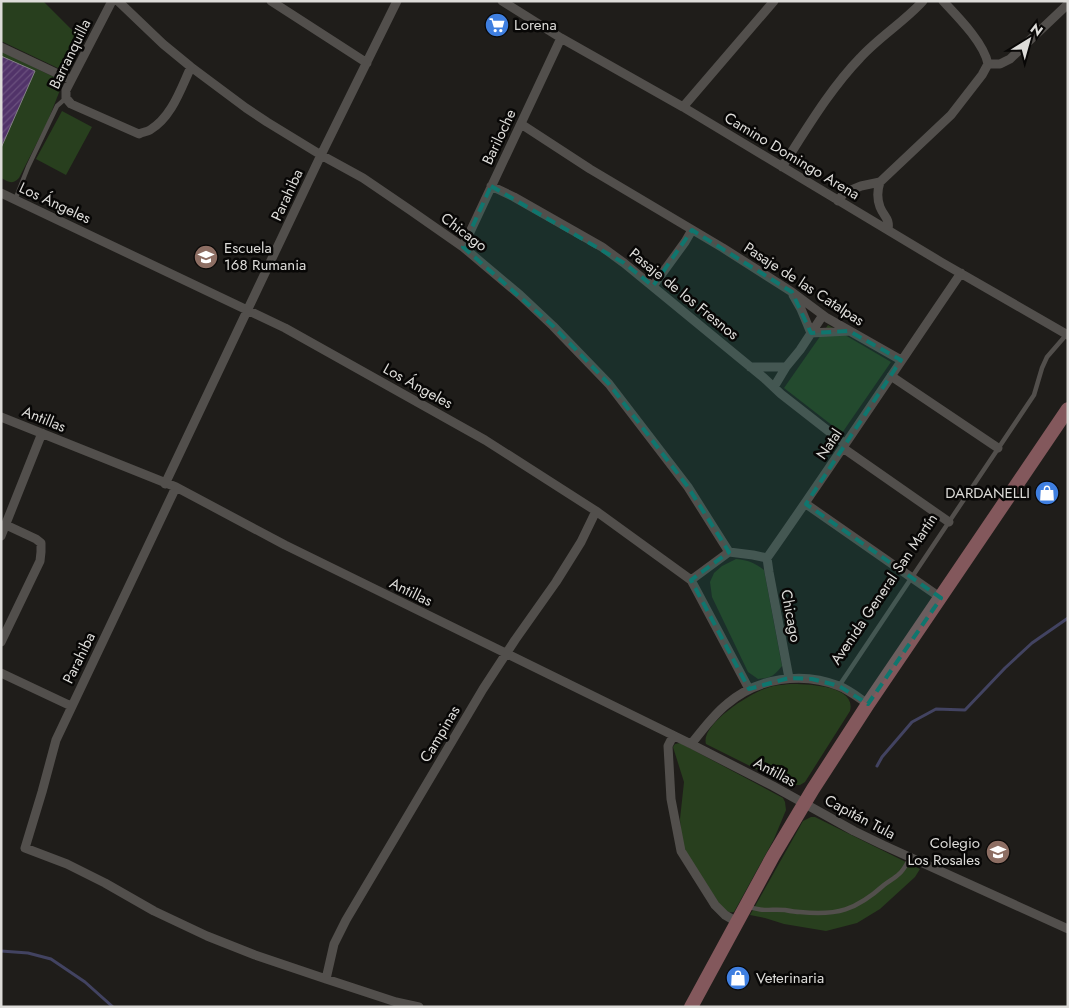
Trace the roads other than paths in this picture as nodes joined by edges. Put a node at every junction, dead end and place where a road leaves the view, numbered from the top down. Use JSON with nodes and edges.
{"nodes":[{"id":1,"x":112,"y":1,"type":"edge"},
{"id":2,"x":118,"y":1,"type":"edge"},
{"id":3,"x":271,"y":1,"type":"edge"},
{"id":4,"x":397,"y":1,"type":"edge"},
{"id":5,"x":502,"y":1,"type":"edge"},
{"id":6,"x":774,"y":1,"type":"edge"},
{"id":7,"x":922,"y":1,"type":"edge"},
{"id":8,"x":943,"y":1,"type":"edge"},
{"id":9,"x":1068,"y":4,"type":"edge"},
{"id":10,"x":561,"y":38,"type":"junction"},
{"id":11,"x":1,"y":47,"type":"edge"},
{"id":12,"x":367,"y":63,"type":"junction"},
{"id":13,"x":988,"y":64,"type":"junction"},
{"id":14,"x":191,"y":67,"type":"junction"},
{"id":15,"x":71,"y":80,"type":"junction"},
{"id":16,"x":66,"y":98,"type":"junction"},
{"id":17,"x":683,"y":107,"type":"junction"},
{"id":18,"x":521,"y":124,"type":"junction"},
{"id":19,"x":321,"y":155,"type":"junction"},
{"id":20,"x":782,"y":166,"type":"junction"},
{"id":21,"x":880,"y":182,"type":"junction"},
{"id":22,"x":491,"y":186,"type":"junction"},
{"id":23,"x":1,"y":193,"type":"edge"},
{"id":24,"x":15,"y":200,"type":"junction"},
{"id":25,"x":838,"y":201,"type":"junction"},
{"id":26,"x":692,"y":230,"type":"junction"},
{"id":27,"x":888,"y":230,"type":"junction"},
{"id":28,"x":462,"y":247,"type":"junction"},
{"id":29,"x":961,"y":273,"type":"junction"},
{"id":30,"x":653,"y":286,"type":"junction"},
{"id":31,"x":792,"y":292,"type":"junction"},
{"id":32,"x":248,"y":310,"type":"junction"},
{"id":33,"x":823,"y":315,"type":"junction"},
{"id":34,"x":849,"y":331,"type":"junction"},
{"id":35,"x":811,"y":334,"type":"junction"},
{"id":36,"x":1067,"y":334,"type":"edge"},
{"id":37,"x":901,"y":360,"type":"junction"},
{"id":38,"x":750,"y":367,"type":"junction"},
{"id":39,"x":786,"y":367,"type":"junction"},
{"id":40,"x":891,"y":376,"type":"junction"},
{"id":41,"x":774,"y":388,"type":"junction"},
{"id":42,"x":1068,"y":409,"type":"edge"},
{"id":43,"x":1,"y":417,"type":"edge"},
{"id":44,"x":42,"y":433,"type":"junction"},
{"id":45,"x":844,"y":446,"type":"junction"},
{"id":46,"x":998,"y":448,"type":"junction"},
{"id":47,"x":165,"y":484,"type":"junction"},
{"id":48,"x":176,"y":487,"type":"junction"},
{"id":49,"x":806,"y":504,"type":"junction"},
{"id":50,"x":596,"y":511,"type":"junction"},
{"id":51,"x":949,"y":522,"type":"junction"},
{"id":52,"x":6,"y":525,"type":"junction"},
{"id":53,"x":1,"y":536,"type":"edge"},
{"id":54,"x":730,"y":552,"type":"junction"},
{"id":55,"x":767,"y":558,"type":"junction"},
{"id":56,"x":911,"y":577,"type":"junction"},
{"id":57,"x":691,"y":580,"type":"junction"},
{"id":58,"x":941,"y":598,"type":"junction"},
{"id":59,"x":1,"y":642,"type":"edge"},
{"id":60,"x":506,"y":654,"type":"junction"},
{"id":61,"x":1,"y":673,"type":"edge"},
{"id":62,"x":789,"y":678,"type":"junction"},
{"id":63,"x":839,"y":686,"type":"junction"},
{"id":64,"x":749,"y":689,"type":"junction"},
{"id":65,"x":868,"y":704,"type":"junction"},
{"id":66,"x":71,"y":706,"type":"junction"},
{"id":67,"x":673,"y":736,"type":"junction"},
{"id":68,"x":692,"y":744,"type":"junction"},
{"id":69,"x":804,"y":803,"type":"junction"},
{"id":70,"x":910,"y":858,"type":"junction"},
{"id":71,"x":746,"y":906,"type":"junction"},
{"id":72,"x":737,"y":922,"type":"junction"},
{"id":73,"x":1068,"y":928,"type":"edge"},
{"id":74,"x":326,"y":979,"type":"junction"},
{"id":75,"x":419,"y":1007,"type":"edge"},
{"id":76,"x":691,"y":1007,"type":"edge"}],
"edges":[{"from":1,"to":15,"type":"street","name":"Barranquilla"},
{"from":2,"to":14,"type":"street","name":"Chicago"},
{"from":3,"to":12,"type":"street"},
{"from":4,"to":12,"type":"street","name":"Parahiba"},
{"from":5,"to":10,"type":"street","name":"Camino Domingo Arena"},
{"from":6,"to":17,"type":"street"},
{"from":7,"to":20,"type":"street"},
{"from":8,"to":13,"type":"street"},
{"from":9,"to":13,"type":"street"},
{"from":10,"to":17,"type":"street","name":"Camino Domingo Arena"},
{"from":10,"to":18,"type":"street","name":"Bariloche"},
{"from":11,"to":15,"type":"street"},
{"from":12,"to":19,"type":"street","name":"Parahiba"},
{"from":13,"to":21,"type":"street"},
{"from":14,"to":16,"type":"street"},
{"from":14,"to":19,"type":"street","name":"Chicago"},
{"from":15,"to":16,"type":"street","name":"Barranquilla"},
{"from":16,"to":24,"type":"lane","name":"Barranquilla"},
{"from":17,"to":20,"type":"street","name":"Camino Domingo Arena"},
{"from":18,"to":22,"type":"street","name":"Bariloche"},
{"from":18,"to":26,"type":"street","name":"Pasaje de las Catalpas"},
{"from":19,"to":28,"type":"street","name":"Chicago"},
{"from":19,"to":32,"type":"street","name":"Parahiba"},
{"from":20,"to":25,"type":"street","name":"Camino Domingo Arena"},
{"from":21,"to":25,"type":"street"},
{"from":21,"to":27,"type":"street"},
{"from":22,"to":28,"type":"street","name":"Bariloche"},
{"from":22,"to":30,"type":"street","name":"Pasaje de los Fresnos"},
{"from":23,"to":24,"type":"street","name":"Los Ángeles"},
{"from":24,"to":32,"type":"street","name":"Los Ángeles"},
{"from":25,"to":27,"type":"street","name":"Camino Domingo Arena"},
{"from":26,"to":30,"type":"street"},
{"from":26,"to":31,"type":"street","name":"Pasaje de las Catalpas"},
{"from":27,"to":29,"type":"street","name":"Camino Domingo Arena"},
{"from":28,"to":54,"type":"street","name":"Chicago"},
{"from":29,"to":36,"type":"street","name":"Camino Domingo Arena"},
{"from":29,"to":37,"type":"street","name":"Natal"},
{"from":30,"to":38,"type":"street","name":"Pasaje de los Fresnos"},
{"from":31,"to":33,"type":"street","name":"Pasaje de las Catalpas"},
{"from":31,"to":35,"type":"street"},
{"from":32,"to":47,"type":"street","name":"Parahiba"},
{"from":32,"to":50,"type":"street","name":"Los Ángeles"},
{"from":33,"to":34,"type":"street","name":"Pasaje de las Catalpas"},
{"from":33,"to":35,"type":"street"},
{"from":34,"to":35,"type":"street"},
{"from":34,"to":37,"type":"street","name":"Pasaje de las Catalpas"},
{"from":35,"to":39,"type":"street"},
{"from":36,"to":46,"type":"lane","name":"Avenida General San Martín"},
{"from":37,"to":40,"type":"street","name":"Natal"},
{"from":38,"to":39,"type":"street"},
{"from":38,"to":41,"type":"street","name":"Pasaje de los Fresnos"},
{"from":39,"to":41,"type":"street"},
{"from":40,"to":45,"type":"street","name":"Natal"},
{"from":40,"to":46,"type":"street"},
{"from":41,"to":45,"type":"street","name":"Pasaje de los Fresnos"},
{"from":42,"to":58,"type":"main road"},
{"from":43,"to":44,"type":"street","name":"Antillas"},
{"from":44,"to":47,"type":"street","name":"Antillas"},
{"from":44,"to":52,"type":"street"},
{"from":45,"to":49,"type":"street","name":"Natal"},
{"from":45,"to":51,"type":"street","name":"Pasaje de los Fresnos"},
{"from":46,"to":51,"type":"lane","name":"Avenida General San Martín"},
{"from":47,"to":48,"type":"street","name":"Antillas"},
{"from":48,"to":60,"type":"street","name":"Antillas"},
{"from":48,"to":66,"type":"street","name":"Parahiba"},
{"from":49,"to":55,"type":"street","name":"Natal"},
{"from":49,"to":56,"type":"street"},
{"from":50,"to":57,"type":"street","name":"Los Ángeles"},
{"from":50,"to":60,"type":"street","name":"Campinas"},
{"from":51,"to":56,"type":"lane","name":"Avenida General San Martín"},
{"from":52,"to":53,"type":"street"},
{"from":52,"to":59,"type":"street"},
{"from":54,"to":55,"type":"street"},
{"from":54,"to":57,"type":"street"},
{"from":55,"to":62,"type":"street","name":"Chicago"},
{"from":56,"to":58,"type":"street"},
{"from":56,"to":63,"type":"lane","name":"Avenida General San Martín"},
{"from":57,"to":64,"type":"street","name":"Los Ángeles"},
{"from":58,"to":65,"type":"main road"},
{"from":60,"to":67,"type":"street","name":"Antillas"},
{"from":60,"to":74,"type":"street","name":"Campinas"},
{"from":61,"to":66,"type":"street"},
{"from":62,"to":63,"type":"street","name":"Avenida General San Martín"},
{"from":62,"to":64,"type":"street","name":"Avenida General San Martín"},
{"from":63,"to":65,"type":"street","name":"Avenida General San Martín"},
{"from":64,"to":68,"type":"street","name":"Avenida General San Martín"},
{"from":65,"to":69,"type":"main road"},
{"from":66,"to":74,"type":"street","name":"Parahiba"},
{"from":67,"to":68,"type":"street","name":"Antillas"},
{"from":67,"to":72,"type":"street"},
{"from":68,"to":69,"type":"street","name":"Antillas"},
{"from":69,"to":70,"type":"street","name":"Capitán Tula"},
{"from":69,"to":71,"type":"main road"},
{"from":70,"to":71,"type":"lane"},
{"from":70,"to":73,"type":"street","name":"Capitán Tula"},
{"from":71,"to":72,"type":"main road"},
{"from":72,"to":76,"type":"main road"},
{"from":74,"to":75,"type":"street"}]}
